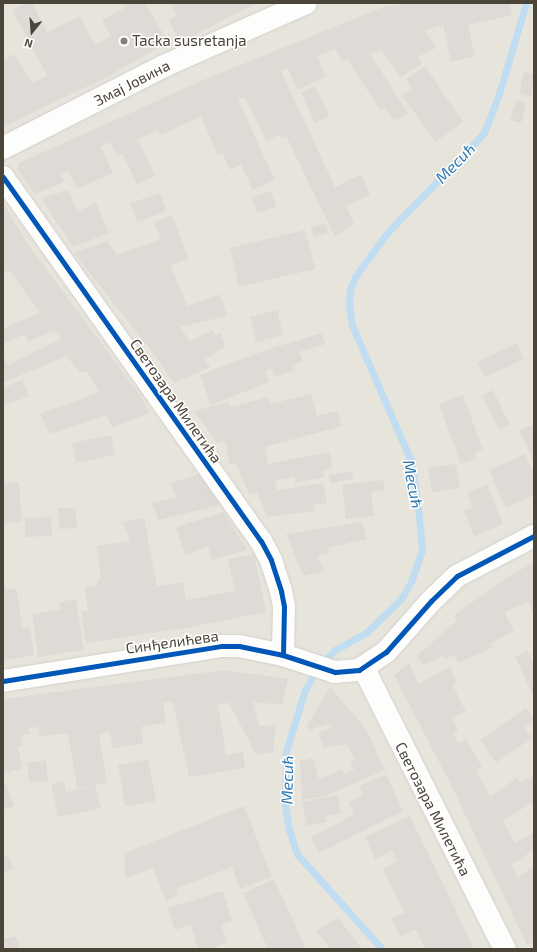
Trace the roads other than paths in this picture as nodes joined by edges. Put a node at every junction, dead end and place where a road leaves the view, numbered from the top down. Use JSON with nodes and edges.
{"nodes":[{"id":1,"x":306,"y":3,"type":"edge"},
{"id":2,"x":3,"y":148,"type":"edge"},
{"id":3,"x":3,"y":177,"type":"edge"},
{"id":4,"x":534,"y":536,"type":"edge"},
{"id":5,"x":291,"y":657,"type":"junction"},
{"id":6,"x":363,"y":667,"type":"junction"},
{"id":7,"x":3,"y":680,"type":"edge"},
{"id":8,"x":505,"y":949,"type":"edge"}],
"edges":[{"from":1,"to":2,"type":"street","name":"Змај Јовина"},
{"from":3,"to":5,"type":"street","name":"Светозара Милетића"},
{"from":4,"to":6,"type":"street","name":"Синђелићева"},
{"from":5,"to":6,"type":"street","name":"Синђелићева"},
{"from":5,"to":7,"type":"street","name":"Синђелићева"},
{"from":6,"to":8,"type":"street","name":"Светозара Милетића"}]}
